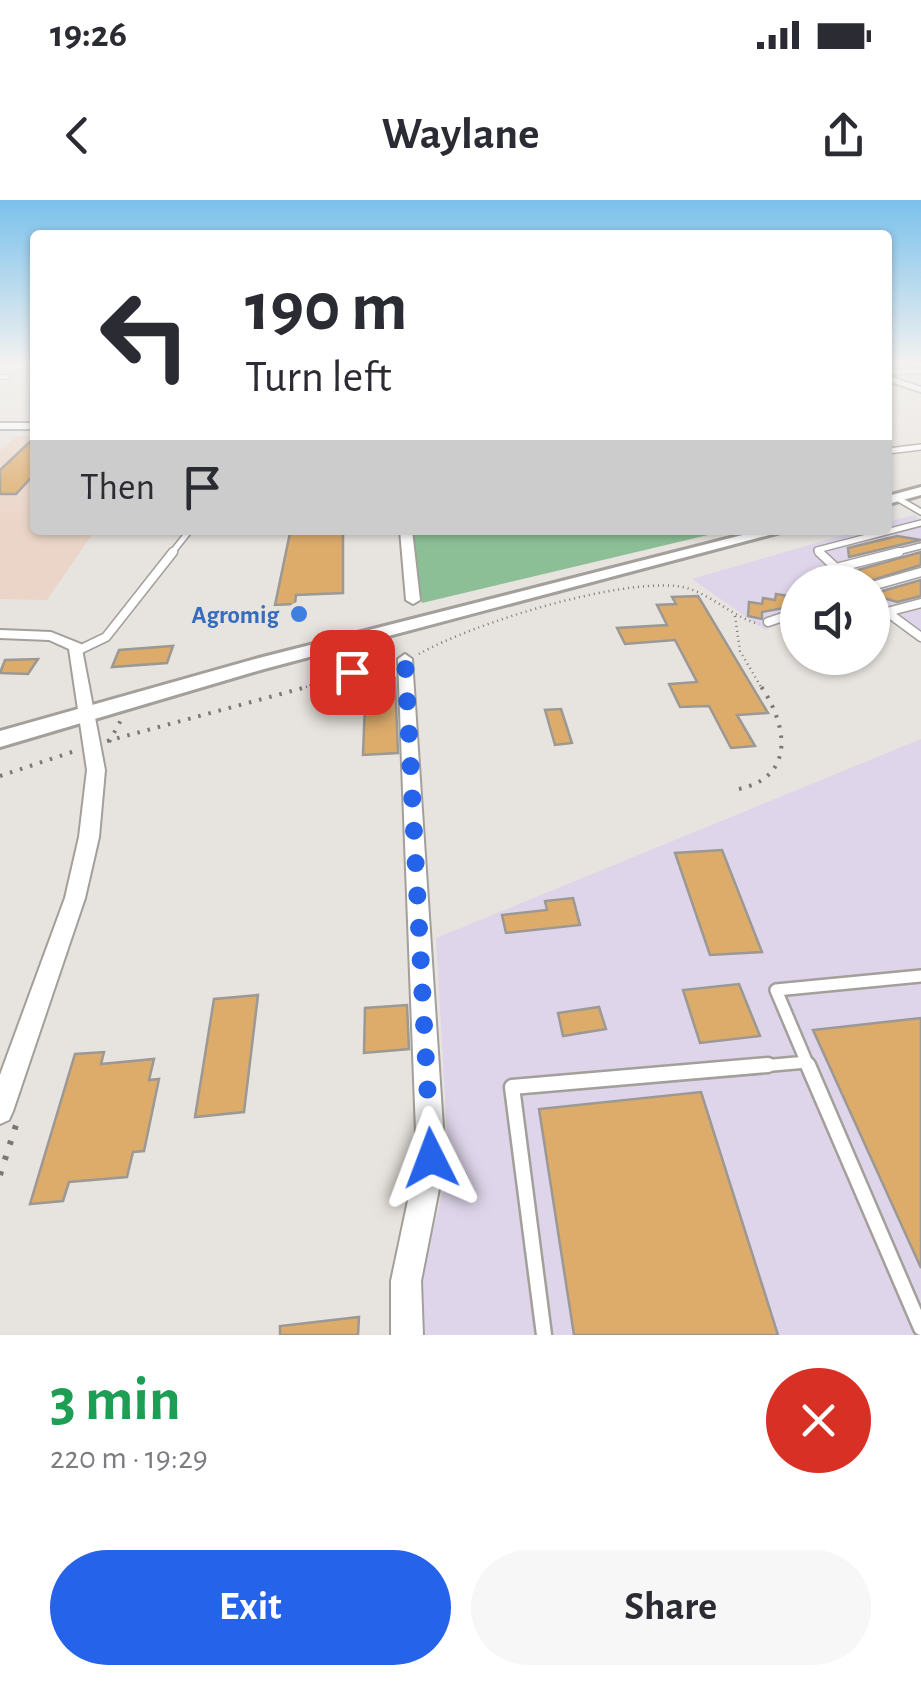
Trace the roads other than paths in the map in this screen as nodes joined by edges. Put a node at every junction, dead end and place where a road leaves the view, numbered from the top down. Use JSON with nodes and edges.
{"nodes":[{"id":1,"x":0,"y":426,"type":"edge"},
{"id":2,"x":16,"y":426,"type":"junction"},
{"id":3,"x":30,"y":426,"type":"edge"},
{"id":4,"x":0,"y":441,"type":"edge"},
{"id":5,"x":921,"y":447,"type":"edge"},
{"id":6,"x":892,"y":451,"type":"edge"},
{"id":7,"x":921,"y":491,"type":"edge"},
{"id":8,"x":892,"y":499,"type":"edge"},
{"id":9,"x":921,"y":512,"type":"edge"},
{"id":10,"x":921,"y":523,"type":"edge"},
{"id":11,"x":902,"y":528,"type":"junction"},
{"id":12,"x":892,"y":531,"type":"edge"},
{"id":13,"x":186,"y":535,"type":"edge"},
{"id":14,"x":406,"y":535,"type":"edge"},
{"id":15,"x":761,"y":535,"type":"edge"},
{"id":16,"x":875,"y":535,"type":"edge"},
{"id":17,"x":921,"y":545,"type":"edge"},
{"id":18,"x":833,"y":565,"type":"edge"},
{"id":19,"x":847,"y":565,"type":"edge"},
{"id":20,"x":921,"y":572,"type":"edge"},
{"id":21,"x":890,"y":581,"type":"edge"},
{"id":22,"x":413,"y":600,"type":"dead end"},
{"id":23,"x":921,"y":602,"type":"edge"},
{"id":24,"x":890,"y":611,"type":"edge"},
{"id":25,"x":890,"y":614,"type":"edge"},
{"id":26,"x":780,"y":618,"type":"edge"},
{"id":27,"x":768,"y":622,"type":"road end"},
{"id":28,"x":0,"y":634,"type":"edge"},
{"id":29,"x":921,"y":638,"type":"edge"},
{"id":30,"x":77,"y":651,"type":"junction"},
{"id":31,"x":405,"y":659,"type":"road end"},
{"id":32,"x":88,"y":713,"type":"junction"},
{"id":33,"x":0,"y":739,"type":"edge"},
{"id":34,"x":921,"y":976,"type":"edge"},
{"id":35,"x":807,"y":1062,"type":"junction"},
{"id":36,"x":0,"y":1111,"type":"edge"},
{"id":37,"x":921,"y":1328,"type":"edge"},
{"id":38,"x":407,"y":1335,"type":"edge"},
{"id":39,"x":544,"y":1335,"type":"edge"}],
"edges":[{"from":1,"to":2,"type":"street"},
{"from":2,"to":3,"type":"street"},
{"from":2,"to":4,"type":"street"},
{"from":5,"to":6,"type":"lane"},
{"from":7,"to":8,"type":"street"},
{"from":8,"to":9,"type":"lane"},
{"from":10,"to":11,"type":"lane"},
{"from":11,"to":12,"type":"lane"},
{"from":11,"to":17,"type":"lane"},
{"from":13,"to":30,"type":"lane"},
{"from":14,"to":22,"type":"street"},
{"from":15,"to":32,"type":"street"},
{"from":16,"to":18,"type":"lane"},
{"from":17,"to":19,"type":"lane"},
{"from":20,"to":21,"type":"lane"},
{"from":23,"to":24,"type":"lane"},
{"from":25,"to":29,"type":"lane"},
{"from":26,"to":27,"type":"lane"},
{"from":28,"to":30,"type":"street"},
{"from":30,"to":32,"type":"street"},
{"from":31,"to":38,"type":"street"},
{"from":32,"to":33,"type":"street"},
{"from":32,"to":36,"type":"street"},
{"from":34,"to":35,"type":"lane"},
{"from":35,"to":37,"type":"lane"},
{"from":35,"to":39,"type":"lane"}]}
